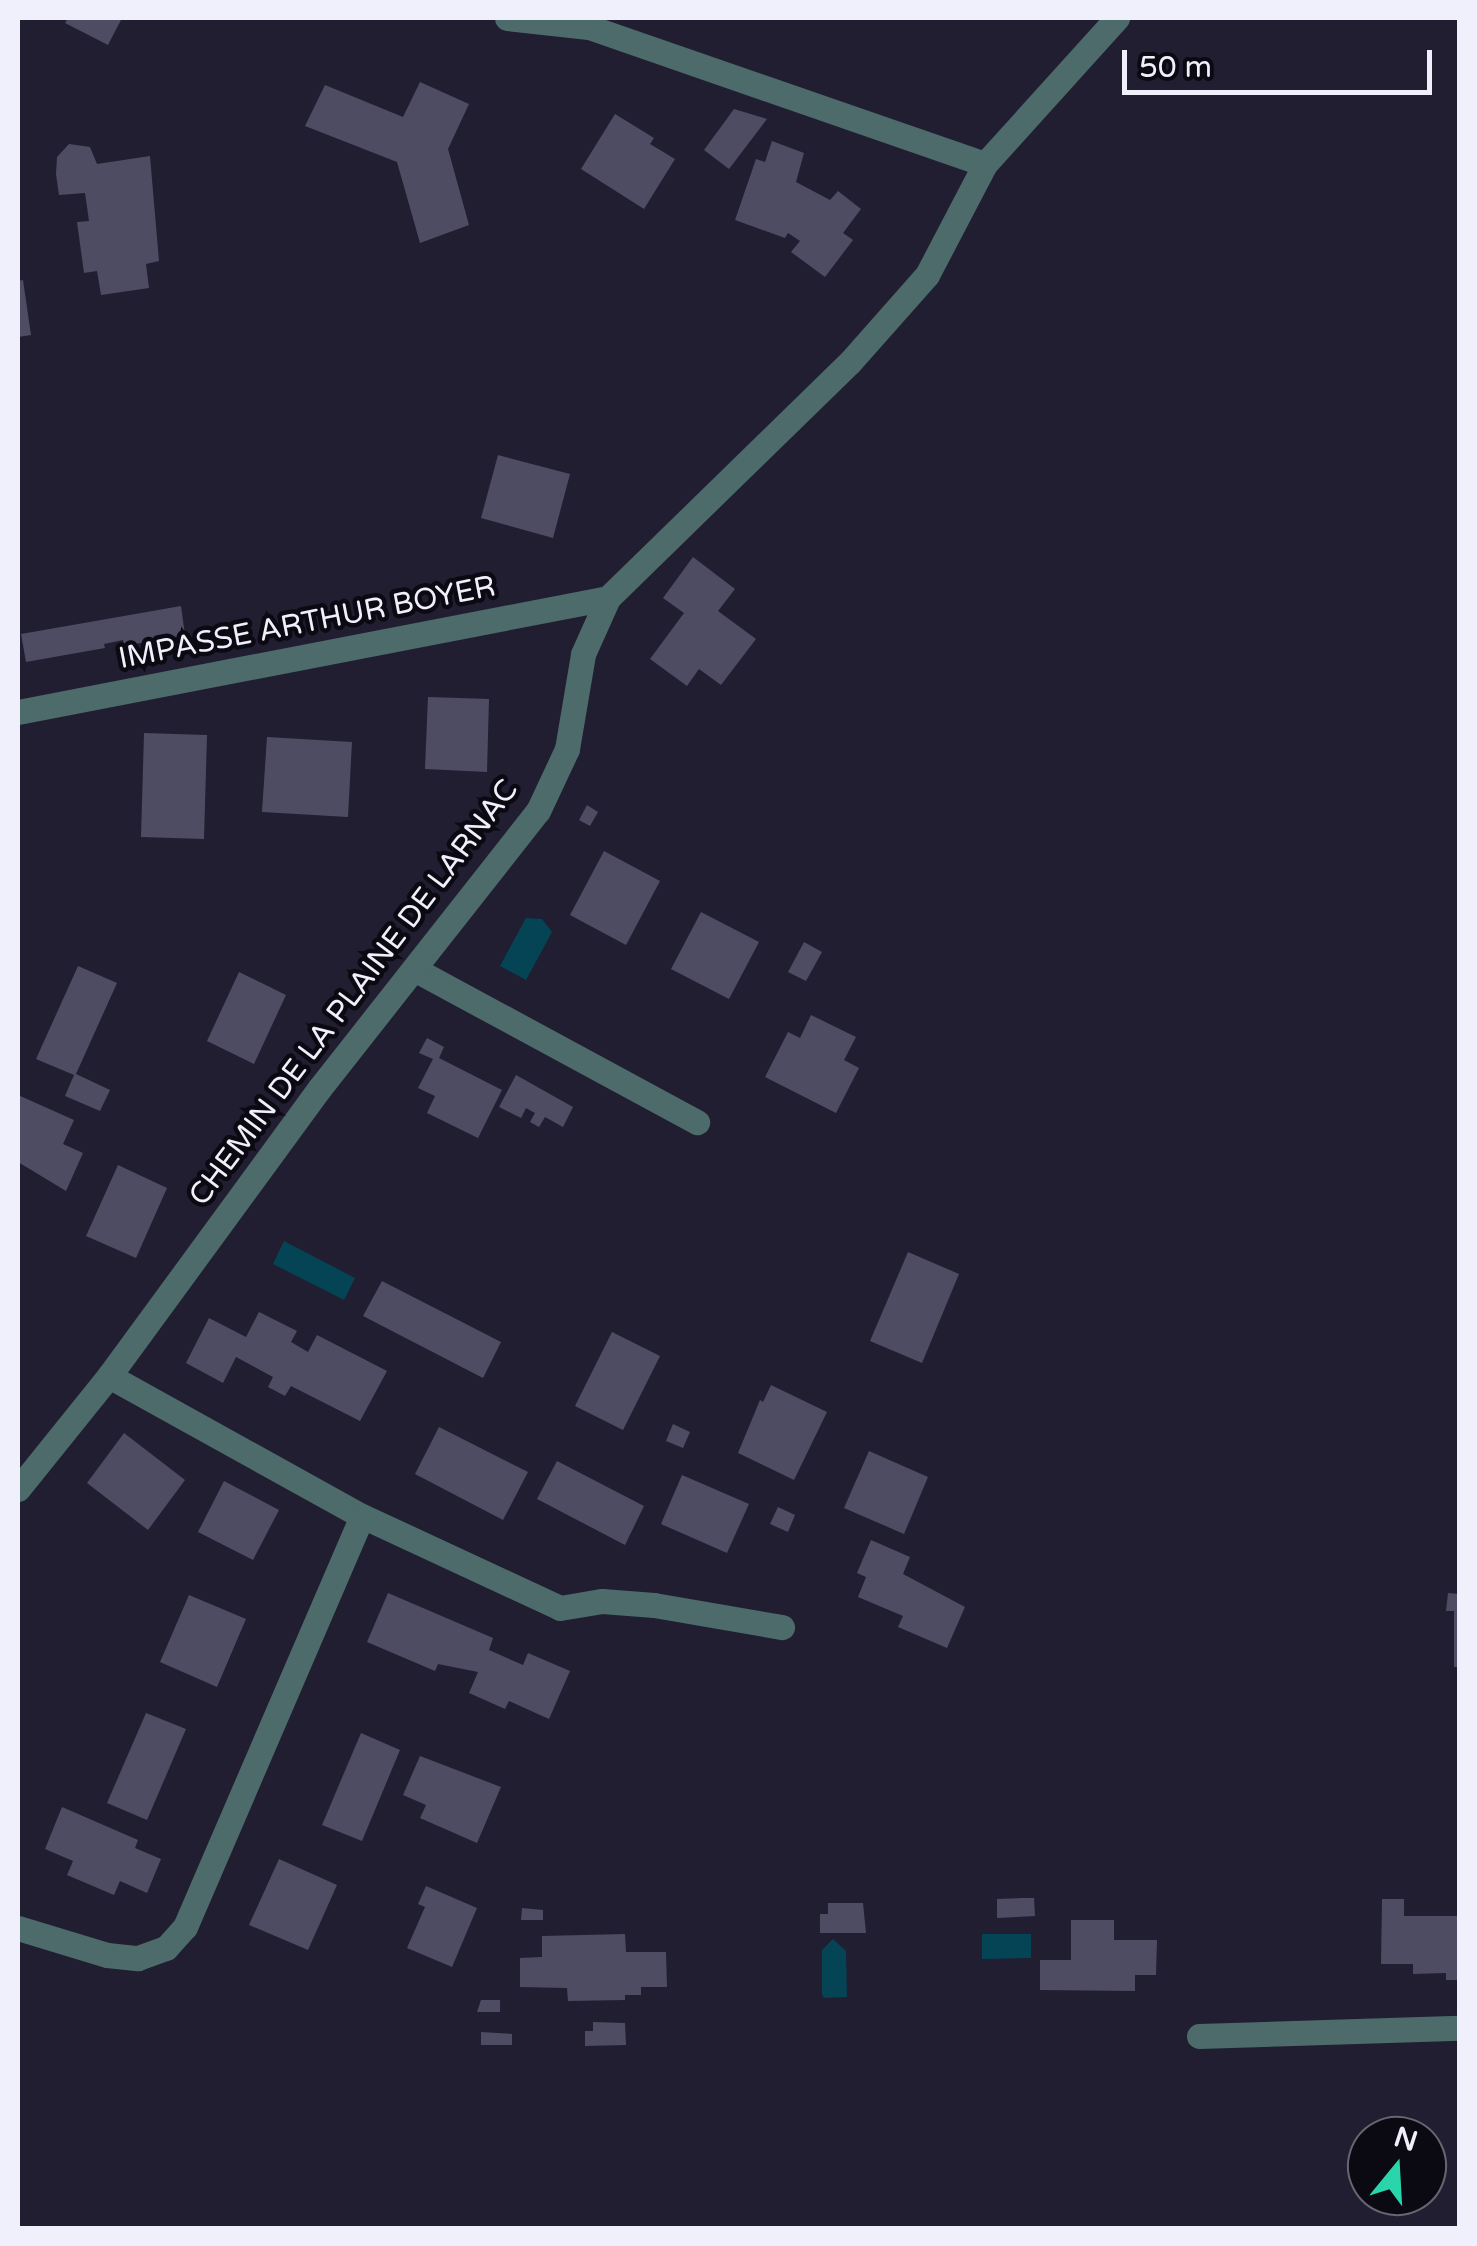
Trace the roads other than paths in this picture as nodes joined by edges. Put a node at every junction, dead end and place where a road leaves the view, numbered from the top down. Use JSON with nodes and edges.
{"nodes":[{"id":1,"x":507,"y":18,"type":"edge"},
{"id":2,"x":1117,"y":18,"type":"edge"},
{"id":3,"x":985,"y":164,"type":"junction"},
{"id":4,"x":608,"y":598,"type":"junction"},
{"id":5,"x":18,"y":712,"type":"edge"},
{"id":6,"x":414,"y":969,"type":"junction"},
{"id":7,"x":697,"y":1122,"type":"dead end"},
{"id":8,"x":109,"y":1376,"type":"junction"},
{"id":9,"x":18,"y":1488,"type":"edge"},
{"id":10,"x":362,"y":1516,"type":"junction"},
{"id":11,"x":782,"y":1627,"type":"dead end"},
{"id":12,"x":18,"y":1928,"type":"edge"},
{"id":13,"x":1460,"y":2028,"type":"edge"},
{"id":14,"x":1199,"y":2036,"type":"dead end"}],
"edges":[{"from":1,"to":3,"type":"street"},
{"from":2,"to":3,"type":"street","name":"CHEMIN DE LA PLAINE DE LARNAC"},
{"from":3,"to":4,"type":"street","name":"CHEMIN DE LA PLAINE DE LARNAC"},
{"from":4,"to":5,"type":"street","name":"IMPASSE ARTHUR BOYER"},
{"from":4,"to":6,"type":"street","name":"CHEMIN DE LA PLAINE DE LARNAC"},
{"from":6,"to":7,"type":"street"},
{"from":6,"to":8,"type":"street","name":"CHEMIN DE LA PLAINE DE LARNAC"},
{"from":8,"to":9,"type":"street","name":"CHEMIN DE LA PLAINE DE LARNAC"},
{"from":8,"to":10,"type":"street"},
{"from":10,"to":11,"type":"street"},
{"from":10,"to":12,"type":"street"},
{"from":13,"to":14,"type":"street"}]}
